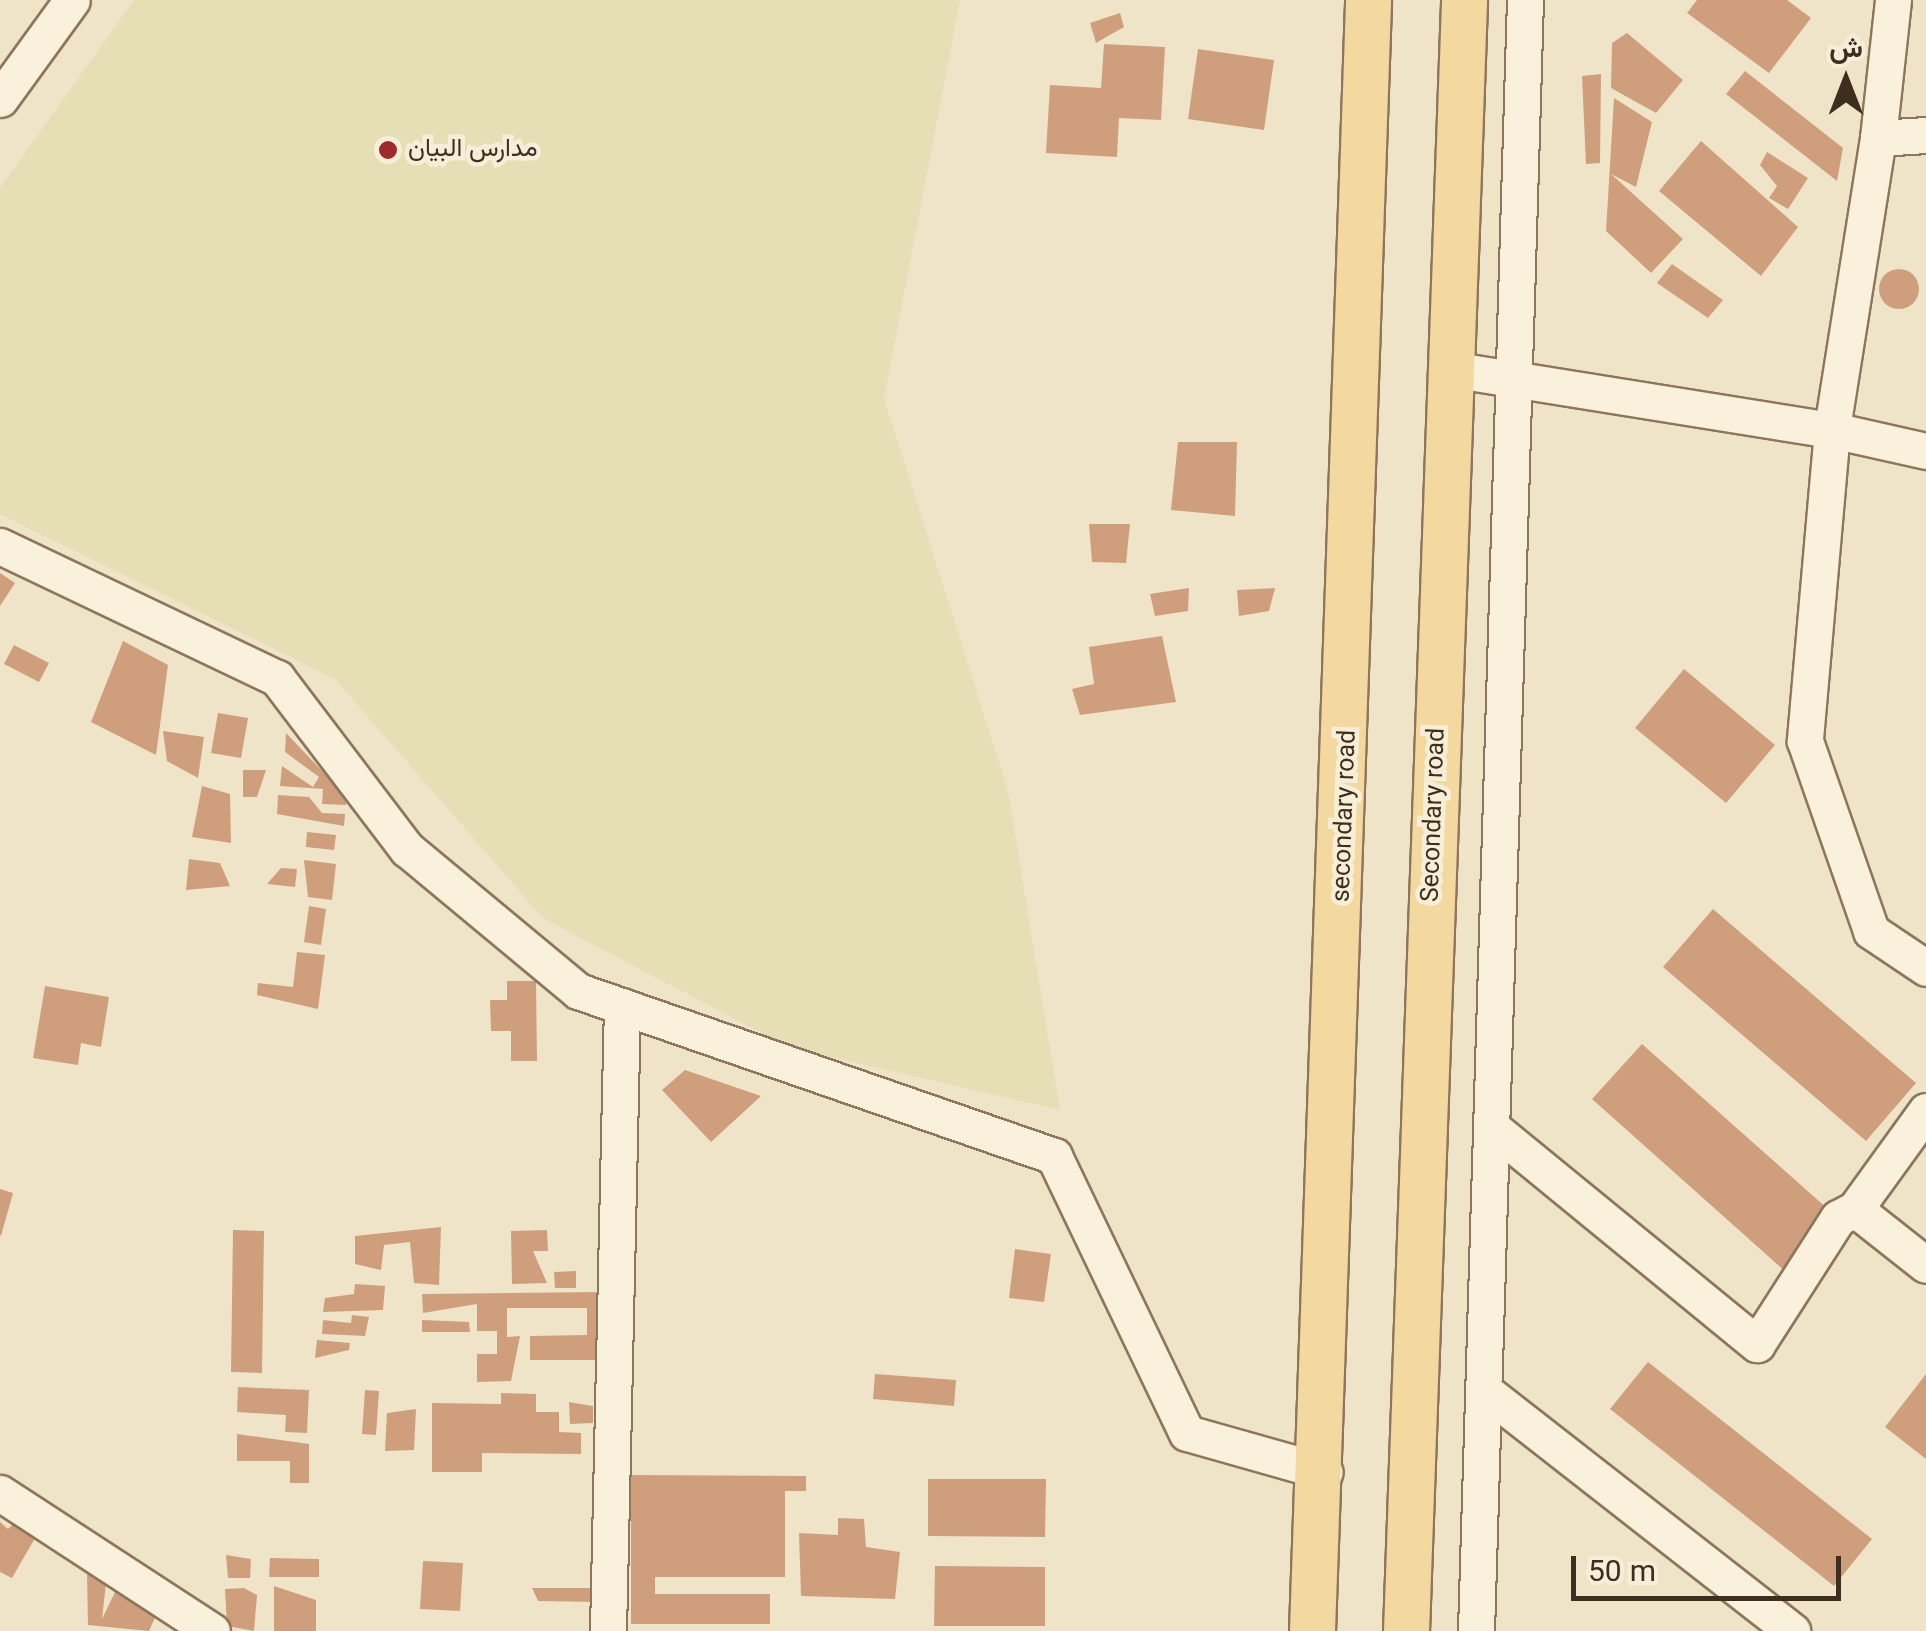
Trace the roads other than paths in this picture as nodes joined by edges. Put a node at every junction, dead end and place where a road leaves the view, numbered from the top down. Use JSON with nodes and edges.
{"nodes":[{"id":1,"x":72,"y":0,"type":"edge"},
{"id":2,"x":1368,"y":0,"type":"edge"},
{"id":3,"x":1464,"y":0,"type":"edge"},
{"id":4,"x":1525,"y":0,"type":"edge"},
{"id":5,"x":1893,"y":0,"type":"edge"},
{"id":6,"x":0,"y":99,"type":"edge"},
{"id":7,"x":1926,"y":136,"type":"edge"},
{"id":8,"x":1878,"y":138,"type":"junction"},
{"id":9,"x":1450,"y":370,"type":"junction"},
{"id":10,"x":1514,"y":374,"type":"junction"},
{"id":11,"x":1832,"y":430,"type":"junction"},
{"id":12,"x":1926,"y":452,"type":"edge"},
{"id":13,"x":0,"y":546,"type":"edge"},
{"id":14,"x":1926,"y":968,"type":"edge"},
{"id":15,"x":622,"y":1006,"type":"junction"},
{"id":16,"x":1926,"y":1110,"type":"edge"},
{"id":17,"x":1494,"y":1129,"type":"junction"},
{"id":18,"x":1855,"y":1209,"type":"junction"},
{"id":19,"x":1926,"y":1265,"type":"edge"},
{"id":20,"x":1485,"y":1392,"type":"junction"},
{"id":21,"x":1325,"y":1472,"type":"junction"},
{"id":22,"x":0,"y":1494,"type":"edge"},
{"id":23,"x":212,"y":1631,"type":"edge"},
{"id":24,"x":608,"y":1631,"type":"edge"},
{"id":25,"x":1312,"y":1631,"type":"edge"},
{"id":26,"x":1406,"y":1631,"type":"edge"},
{"id":27,"x":1476,"y":1631,"type":"edge"},
{"id":28,"x":1792,"y":1631,"type":"edge"}],
"edges":[{"from":1,"to":6,"type":"street"},
{"from":2,"to":21,"type":"main road","name":"secondary road"},
{"from":3,"to":9,"type":"main road","name":"Secondary road"},
{"from":4,"to":10,"type":"street"},
{"from":5,"to":8,"type":"street"},
{"from":7,"to":8,"type":"street"},
{"from":8,"to":11,"type":"street"},
{"from":9,"to":10,"type":"street"},
{"from":9,"to":26,"type":"main road","name":"Secondary road"},
{"from":10,"to":11,"type":"street"},
{"from":10,"to":17,"type":"street"},
{"from":11,"to":12,"type":"street"},
{"from":11,"to":14,"type":"street"},
{"from":13,"to":15,"type":"street"},
{"from":15,"to":21,"type":"street"},
{"from":15,"to":24,"type":"street"},
{"from":16,"to":18,"type":"street"},
{"from":17,"to":18,"type":"street"},
{"from":17,"to":20,"type":"street"},
{"from":18,"to":19,"type":"street"},
{"from":20,"to":27,"type":"street"},
{"from":20,"to":28,"type":"street"},
{"from":21,"to":25,"type":"main road","name":"secondary road"},
{"from":22,"to":23,"type":"street"}]}
